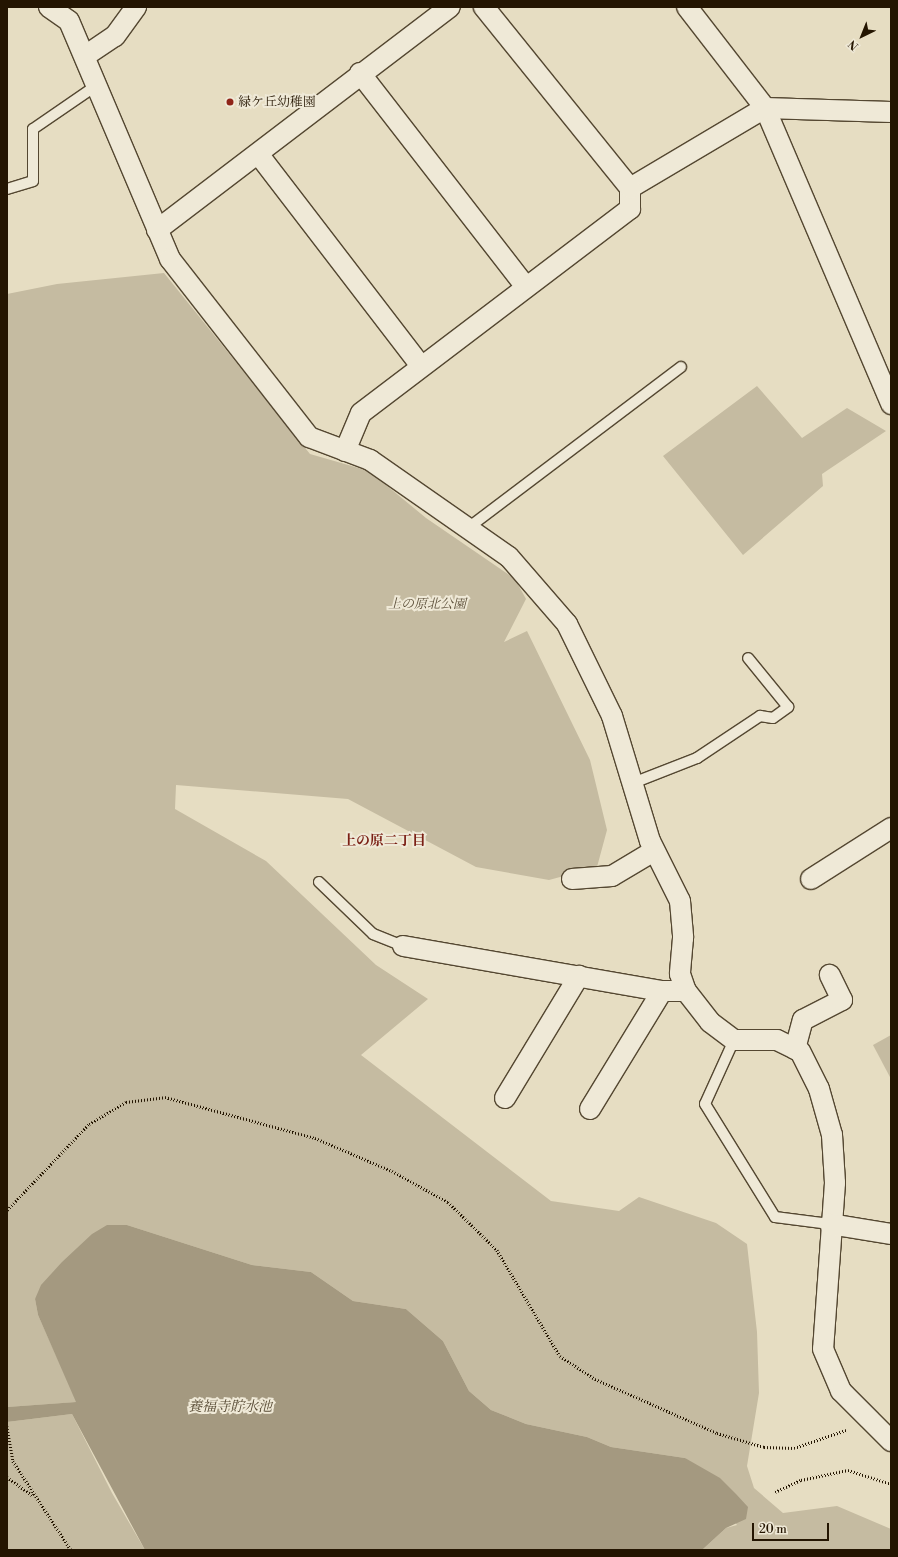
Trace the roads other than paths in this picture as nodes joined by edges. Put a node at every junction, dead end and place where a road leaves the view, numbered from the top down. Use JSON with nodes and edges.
{"nodes":[{"id":1,"x":49,"y":7,"type":"edge"},
{"id":2,"x":136,"y":7,"type":"edge"},
{"id":3,"x":450,"y":7,"type":"edge"},
{"id":4,"x":484,"y":7,"type":"edge"},
{"id":5,"x":687,"y":7,"type":"edge"},
{"id":6,"x":85,"y":56,"type":"junction"},
{"id":7,"x":360,"y":73,"type":"junction"},
{"id":8,"x":97,"y":85,"type":"junction"},
{"id":9,"x":765,"y":108,"type":"junction"},
{"id":10,"x":891,"y":112,"type":"edge"},
{"id":11,"x":259,"y":155,"type":"junction"},
{"id":12,"x":630,"y":188,"type":"junction"},
{"id":13,"x":7,"y":189,"type":"edge"},
{"id":14,"x":157,"y":230,"type":"junction"},
{"id":15,"x":526,"y":287,"type":"junction"},
{"id":16,"x":421,"y":366,"type":"junction"},
{"id":17,"x":682,"y":367,"type":"dead end"},
{"id":18,"x":891,"y":404,"type":"edge"},
{"id":19,"x":344,"y":451,"type":"junction"},
{"id":20,"x":468,"y":528,"type":"junction"},
{"id":21,"x":748,"y":658,"type":"dead end"},
{"id":22,"x":634,"y":783,"type":"junction"},
{"id":23,"x":891,"y":828,"type":"edge"},
{"id":24,"x":654,"y":851,"type":"junction"},
{"id":25,"x":572,"y":879,"type":"dead end"},
{"id":26,"x":811,"y":879,"type":"dead end"},
{"id":27,"x":319,"y":882,"type":"dead end"},
{"id":28,"x":403,"y":946,"type":"joint"},
{"id":29,"x":830,"y":975,"type":"dead end"},
{"id":30,"x":579,"y":976,"type":"junction"},
{"id":31,"x":662,"y":991,"type":"junction"},
{"id":32,"x":686,"y":991,"type":"junction"},
{"id":33,"x":734,"y":1040,"type":"junction"},
{"id":34,"x":795,"y":1049,"type":"junction"},
{"id":35,"x":505,"y":1098,"type":"dead end"},
{"id":36,"x":590,"y":1109,"type":"dead end"},
{"id":37,"x":830,"y":1224,"type":"junction"},
{"id":38,"x":891,"y":1234,"type":"edge"},
{"id":39,"x":890,"y":1440,"type":"edge"}],
"edges":[{"from":1,"to":6,"type":"street"},
{"from":2,"to":6,"type":"street"},
{"from":3,"to":7,"type":"street"},
{"from":4,"to":12,"type":"street"},
{"from":5,"to":9,"type":"street"},
{"from":6,"to":8,"type":"street"},
{"from":7,"to":11,"type":"street"},
{"from":7,"to":15,"type":"street"},
{"from":8,"to":13,"type":"lane"},
{"from":8,"to":14,"type":"street"},
{"from":9,"to":10,"type":"street"},
{"from":9,"to":12,"type":"street"},
{"from":9,"to":18,"type":"street"},
{"from":11,"to":14,"type":"street"},
{"from":11,"to":16,"type":"street"},
{"from":12,"to":15,"type":"street"},
{"from":14,"to":19,"type":"street"},
{"from":15,"to":16,"type":"street"},
{"from":16,"to":19,"type":"street"},
{"from":17,"to":20,"type":"lane"},
{"from":19,"to":20,"type":"street"},
{"from":20,"to":22,"type":"street"},
{"from":21,"to":22,"type":"lane"},
{"from":22,"to":24,"type":"street"},
{"from":23,"to":26,"type":"street"},
{"from":24,"to":25,"type":"street"},
{"from":24,"to":32,"type":"street"},
{"from":27,"to":28,"type":"lane"},
{"from":28,"to":30,"type":"street"},
{"from":29,"to":34,"type":"street"},
{"from":30,"to":31,"type":"street"},
{"from":30,"to":35,"type":"street"},
{"from":31,"to":32,"type":"street"},
{"from":31,"to":36,"type":"street"},
{"from":32,"to":33,"type":"street"},
{"from":33,"to":34,"type":"street"},
{"from":33,"to":37,"type":"lane"},
{"from":34,"to":37,"type":"street"},
{"from":37,"to":38,"type":"street"},
{"from":37,"to":39,"type":"street"}]}
